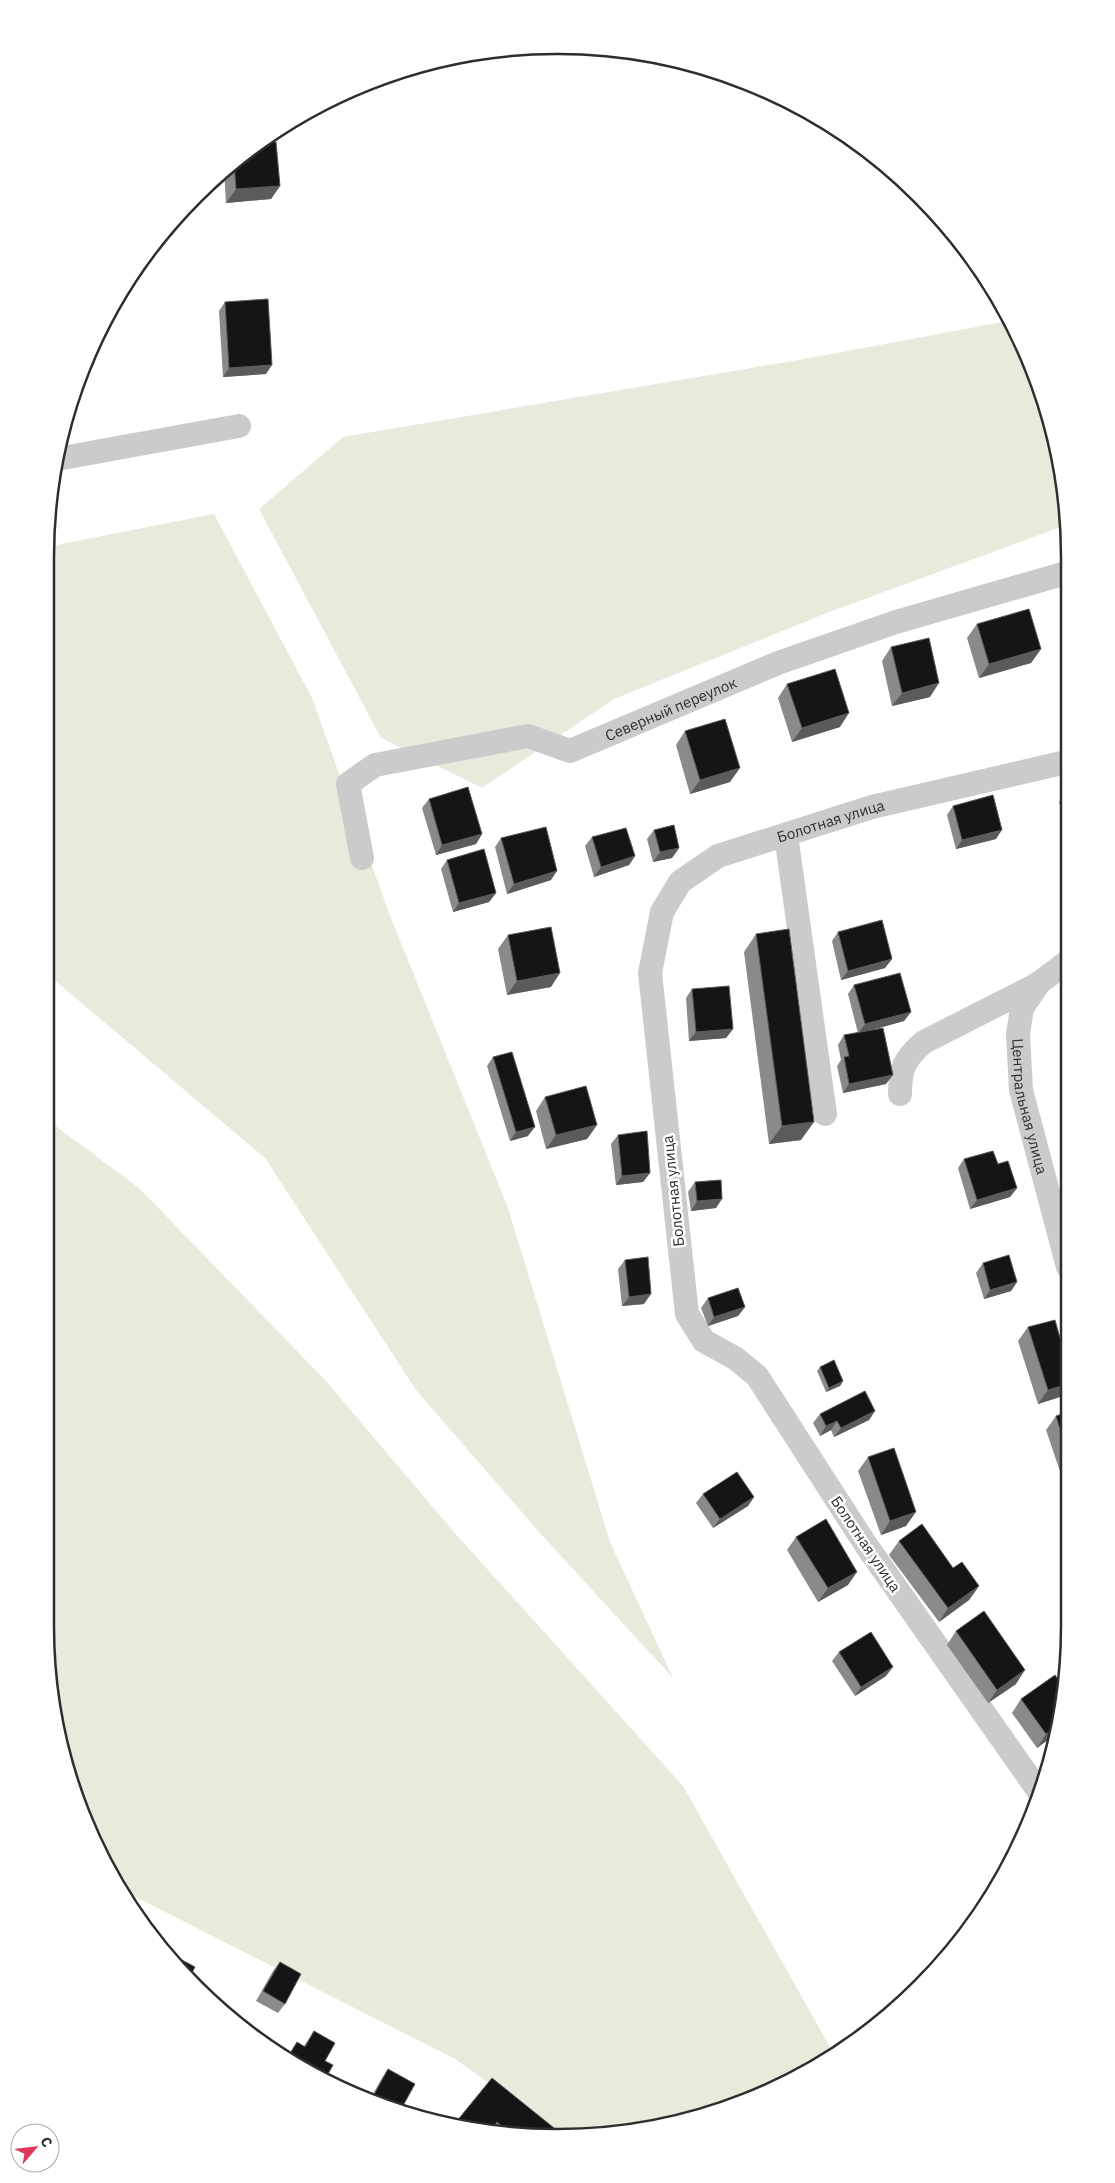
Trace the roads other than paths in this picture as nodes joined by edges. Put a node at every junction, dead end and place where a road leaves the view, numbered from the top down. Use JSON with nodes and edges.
{"nodes":[{"id":1,"x":238,"y":426,"type":"dead end"},
{"id":2,"x":64,"y":457,"type":"edge"},
{"id":3,"x":1061,"y":574,"type":"edge"},
{"id":4,"x":1061,"y":763,"type":"edge"},
{"id":5,"x":786,"y":835,"type":"junction"},
{"id":6,"x":362,"y":858,"type":"dead end"},
{"id":7,"x":1061,"y":966,"type":"edge"},
{"id":8,"x":1039,"y":983,"type":"junction"},
{"id":9,"x":900,"y":1094,"type":"dead end"},
{"id":10,"x":826,"y":1114,"type":"dead end"},
{"id":11,"x":1061,"y":1241,"type":"edge"},
{"id":12,"x":1035,"y":1786,"type":"edge"}],
"edges":[{"from":1,"to":2,"type":"street"},
{"from":3,"to":6,"type":"street","name":"Северный переулок"},
{"from":4,"to":5,"type":"street","name":"Болотная улица"},
{"from":5,"to":10,"type":"street"},
{"from":5,"to":12,"type":"street","name":"Болотная улица"},
{"from":7,"to":8,"type":"street","name":"Центральная улица"},
{"from":8,"to":9,"type":"street"},
{"from":8,"to":11,"type":"street","name":"Центральная улица"}]}
